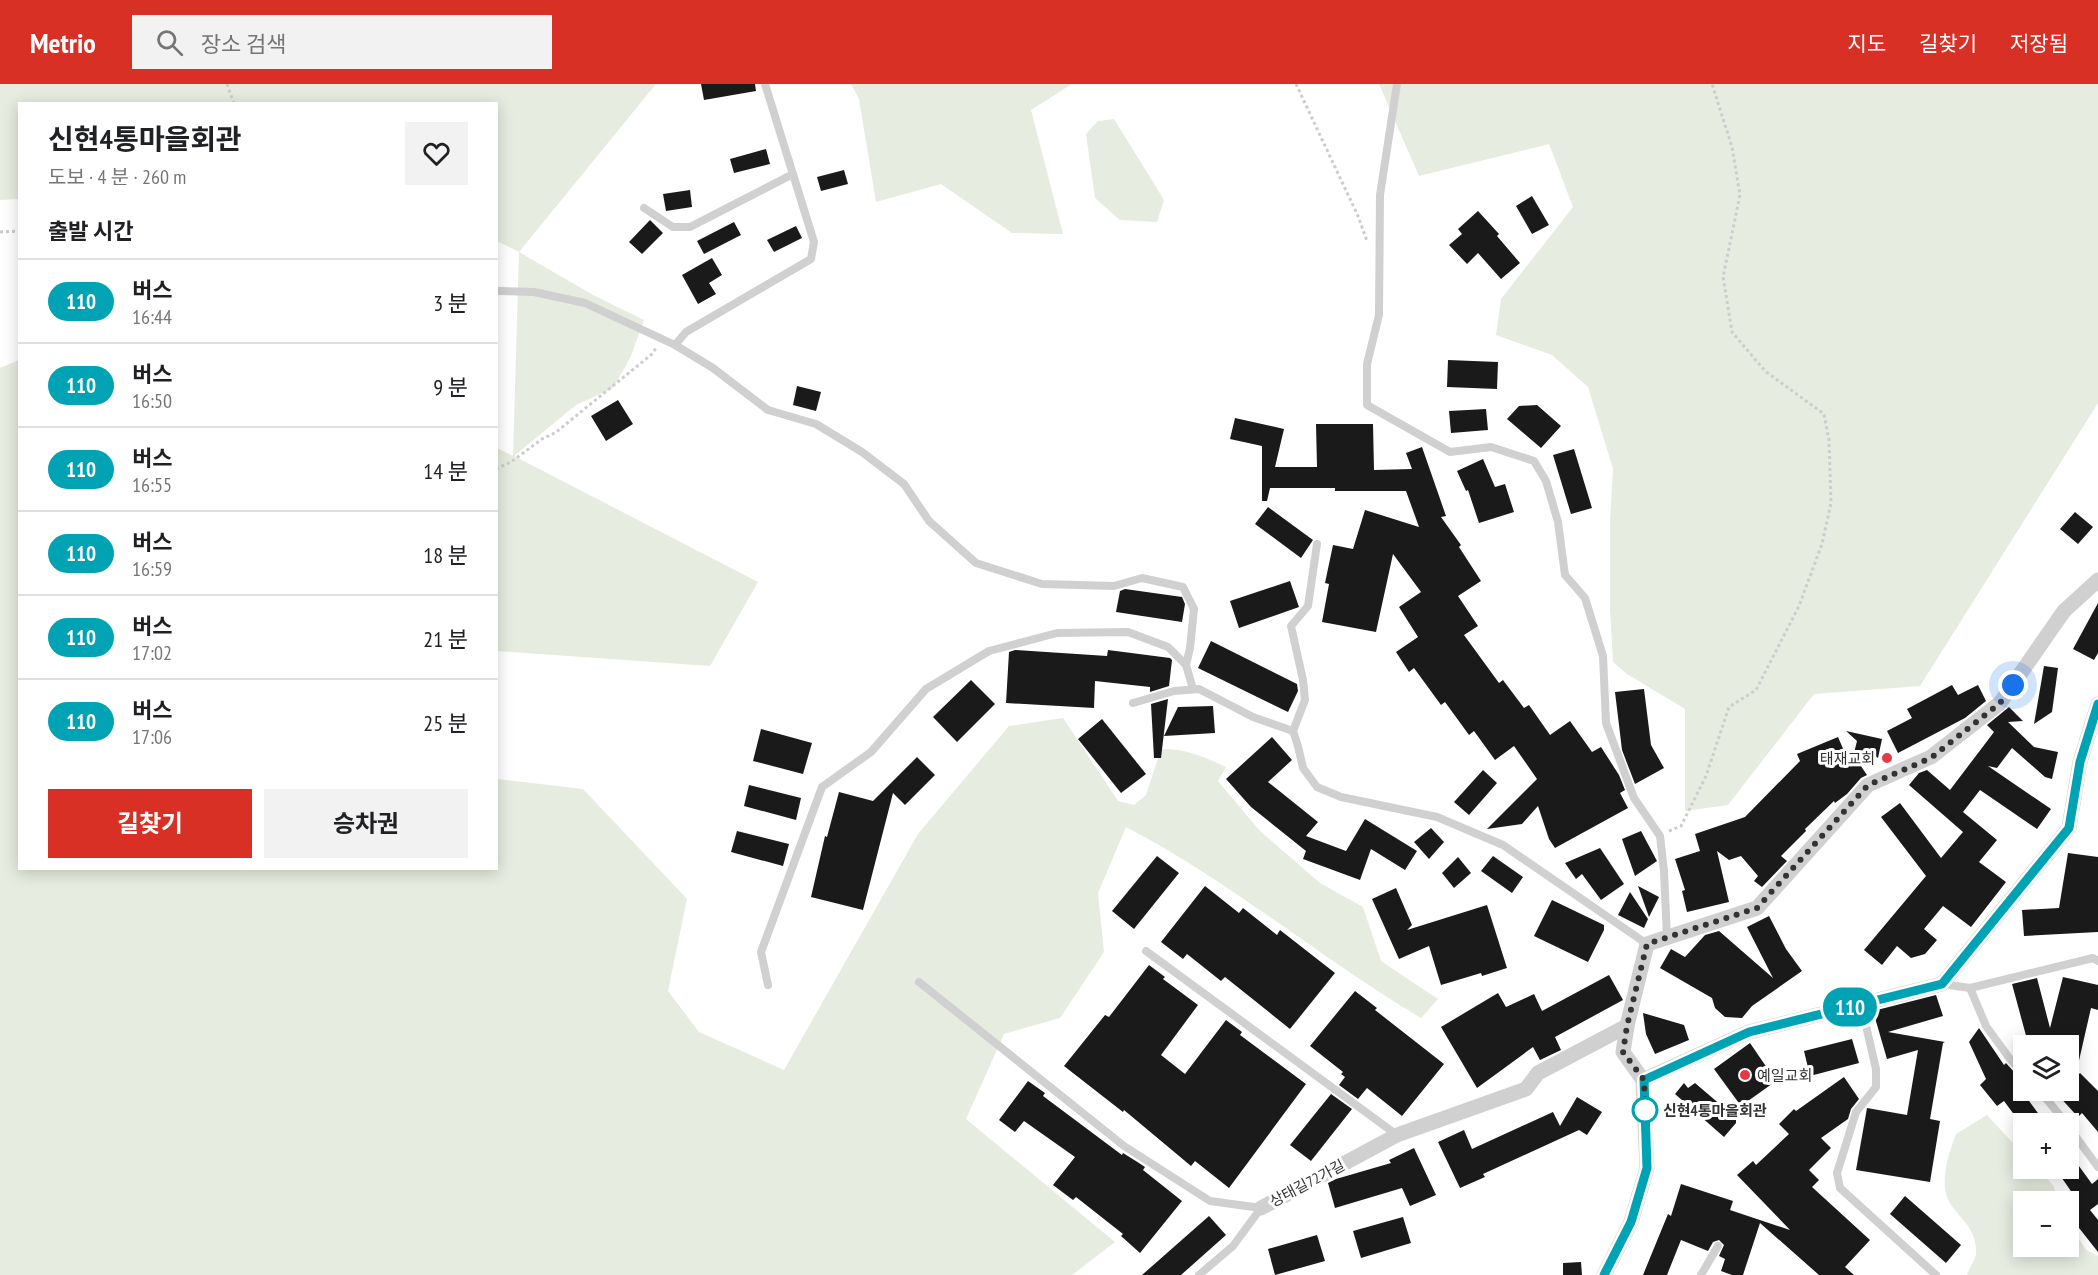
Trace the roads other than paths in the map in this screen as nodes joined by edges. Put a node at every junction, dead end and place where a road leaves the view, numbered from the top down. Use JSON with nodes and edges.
{"nodes":[{"id":1,"x":765,"y":84,"type":"edge"},
{"id":2,"x":1397,"y":84,"type":"edge"},
{"id":3,"x":793,"y":174,"type":"junction"},
{"id":4,"x":644,"y":208,"type":"dead end"},
{"id":5,"x":498,"y":291,"type":"edge"},
{"id":6,"x":675,"y":345,"type":"junction"},
{"id":7,"x":1317,"y":544,"type":"dead end"},
{"id":8,"x":2098,"y":580,"type":"edge"},
{"id":9,"x":1186,"y":665,"type":"junction"},
{"id":10,"x":1193,"y":689,"type":"junction"},
{"id":11,"x":1133,"y":703,"type":"dead end"},
{"id":12,"x":2098,"y":704,"type":"edge"},
{"id":13,"x":2095,"y":729,"type":"edge"},
{"id":14,"x":1293,"y":731,"type":"junction"},
{"id":15,"x":1666,"y":938,"type":"junction"},
{"id":16,"x":1647,"y":944,"type":"junction"},
{"id":17,"x":1146,"y":951,"type":"dead end"},
{"id":18,"x":2098,"y":961,"type":"edge"},
{"id":19,"x":919,"y":982,"type":"dead end"},
{"id":20,"x":1942,"y":984,"type":"junction"},
{"id":21,"x":768,"y":985,"type":"dead end"},
{"id":22,"x":1970,"y":988,"type":"junction"},
{"id":23,"x":1861,"y":1004,"type":"junction"},
{"id":24,"x":1627,"y":1026,"type":"junction"},
{"id":25,"x":2013,"y":1062,"type":"edge"},
{"id":26,"x":1644,"y":1080,"type":"junction"},
{"id":27,"x":2048,"y":1101,"type":"edge"},
{"id":28,"x":2058,"y":1113,"type":"edge"},
{"id":29,"x":1397,"y":1135,"type":"junction"},
{"id":30,"x":2079,"y":1140,"type":"edge"},
{"id":31,"x":2098,"y":1167,"type":"edge"},
{"id":32,"x":1261,"y":1208,"type":"junction"},
{"id":33,"x":1718,"y":1246,"type":"dead end"},
{"id":34,"x":1199,"y":1275,"type":"edge"},
{"id":35,"x":1604,"y":1275,"type":"edge"},
{"id":36,"x":1701,"y":1275,"type":"edge"},
{"id":37,"x":1936,"y":1275,"type":"edge"}],
"edges":[{"from":1,"to":3,"type":"lane"},
{"from":2,"to":15,"type":"lane"},
{"from":3,"to":4,"type":"lane"},
{"from":3,"to":6,"type":"lane"},
{"from":5,"to":6,"type":"lane"},
{"from":6,"to":9,"type":"lane"},
{"from":7,"to":14,"type":"lane"},
{"from":8,"to":15,"type":"street"},
{"from":9,"to":10,"type":"lane"},
{"from":9,"to":21,"type":"lane"},
{"from":10,"to":11,"type":"lane"},
{"from":10,"to":14,"type":"lane"},
{"from":12,"to":13,"type":"street"},
{"from":13,"to":20,"type":"street"},
{"from":14,"to":16,"type":"lane"},
{"from":15,"to":16,"type":"street"},
{"from":16,"to":24,"type":"street"},
{"from":17,"to":29,"type":"lane"},
{"from":18,"to":22,"type":"lane"},
{"from":19,"to":32,"type":"lane","name":"상태길72가길"},
{"from":20,"to":22,"type":"lane"},
{"from":20,"to":23,"type":"street"},
{"from":22,"to":25,"type":"lane"},
{"from":23,"to":26,"type":"street"},
{"from":23,"to":37,"type":"lane"},
{"from":24,"to":26,"type":"street"},
{"from":24,"to":29,"type":"street","name":"상태길72가길"},
{"from":26,"to":35,"type":"street"},
{"from":27,"to":28,"type":"lane"},
{"from":29,"to":32,"type":"street","name":"상태길72가길"},
{"from":30,"to":31,"type":"lane"},
{"from":32,"to":34,"type":"lane"},
{"from":33,"to":36,"type":"lane"}]}
